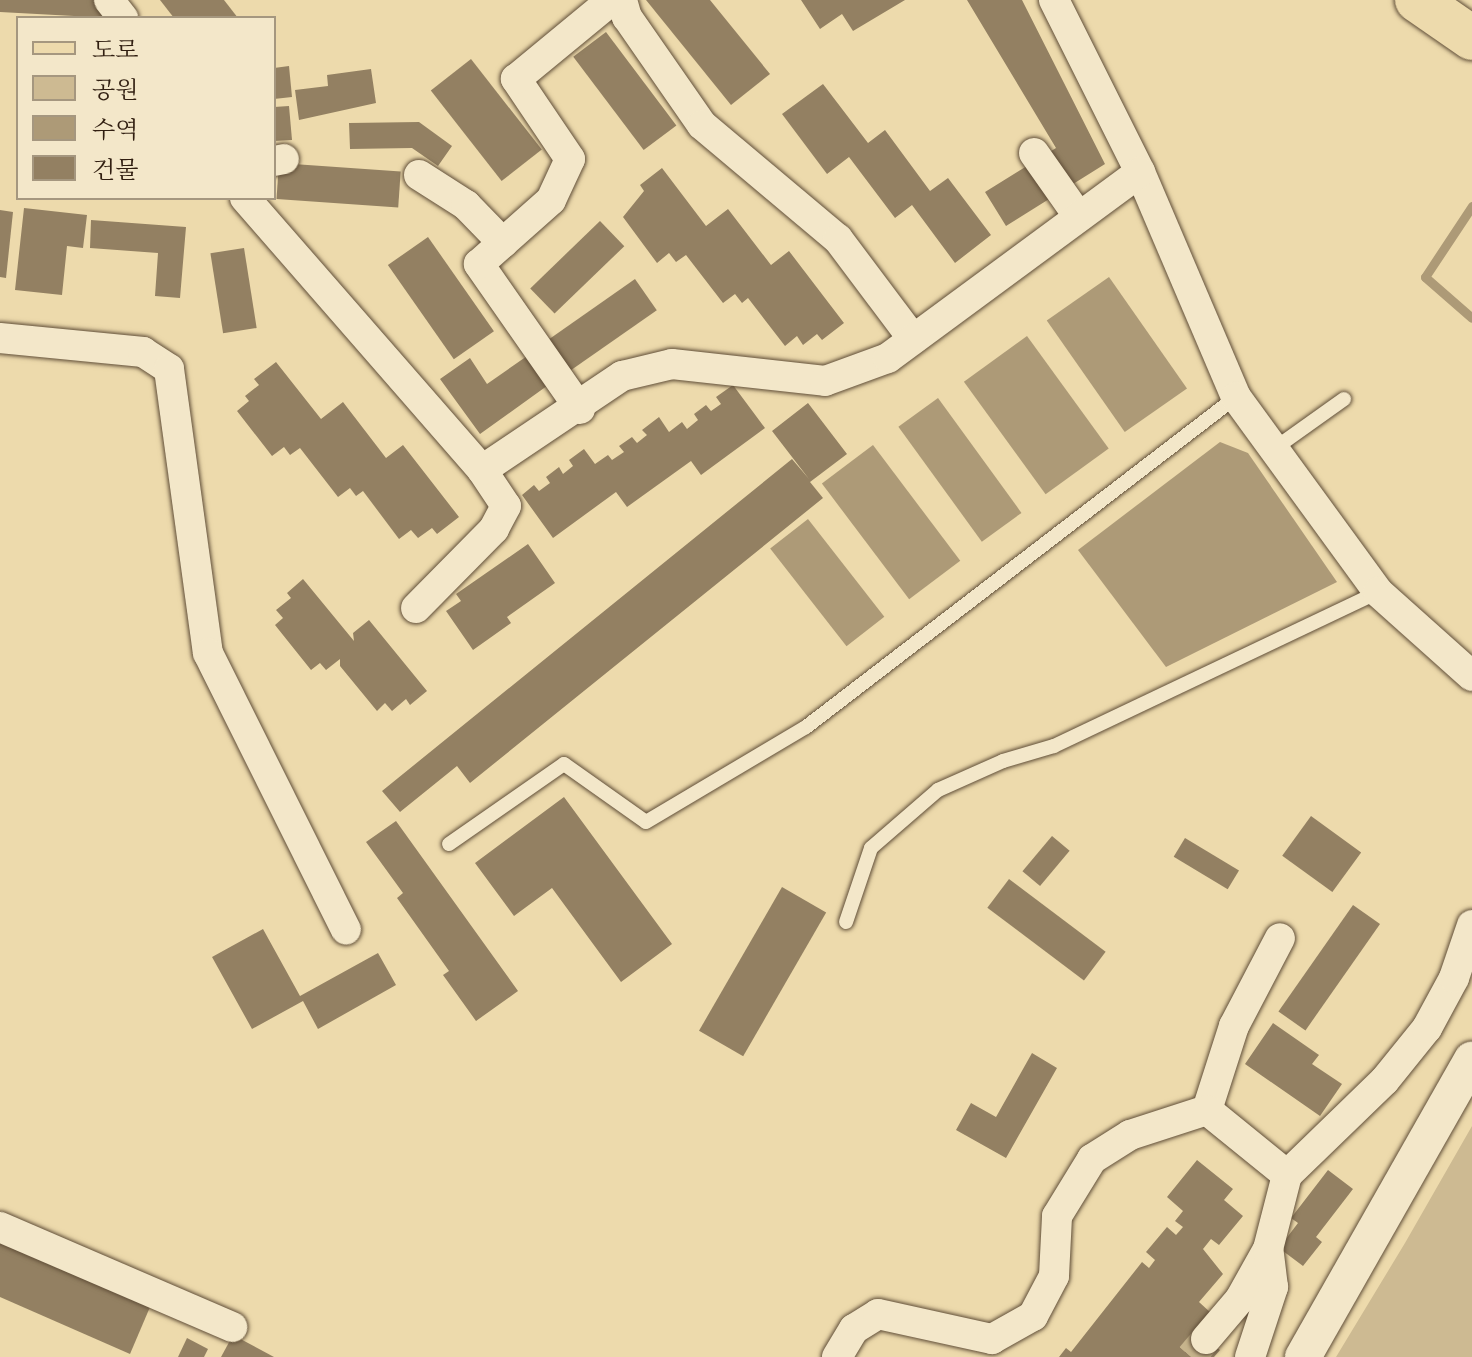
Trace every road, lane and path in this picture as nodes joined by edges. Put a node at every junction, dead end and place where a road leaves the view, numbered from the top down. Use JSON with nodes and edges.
{"nodes":[{"id":1,"x":109,"y":0,"type":"edge"},
{"id":2,"x":612,"y":0,"type":"edge"},
{"id":3,"x":622,"y":0,"type":"edge"},
{"id":4,"x":1054,"y":0,"type":"edge"},
{"id":5,"x":1417,"y":0,"type":"edge"},
{"id":6,"x":121,"y":16,"type":"edge"},
{"id":7,"x":1472,"y":38,"type":"edge"},
{"id":8,"x":1034,"y":153,"type":"dead end"},
{"id":9,"x":1140,"y":172,"type":"junction"},
{"id":10,"x":419,"y":175,"type":"dead end"},
{"id":11,"x":247,"y":200,"type":"edge"},
{"id":12,"x":1079,"y":217,"type":"junction"},
{"id":13,"x":503,"y":243,"type":"junction"},
{"id":14,"x":0,"y":338,"type":"edge"},
{"id":15,"x":913,"y":339,"type":"junction"},
{"id":16,"x":1236,"y":397,"type":"junction"},
{"id":17,"x":1344,"y":399,"type":"dead end"},
{"id":18,"x":580,"y":409,"type":"junction"},
{"id":19,"x":1274,"y":449,"type":"junction"},
{"id":20,"x":482,"y":470,"type":"junction"},
{"id":21,"x":1378,"y":592,"type":"junction"},
{"id":22,"x":416,"y":608,"type":"dead end"},
{"id":23,"x":1472,"y":676,"type":"edge"},
{"id":24,"x":449,"y":844,"type":"dead end"},
{"id":25,"x":846,"y":922,"type":"dead end"},
{"id":26,"x":1472,"y":925,"type":"edge"},
{"id":27,"x":346,"y":930,"type":"dead end"},
{"id":28,"x":1280,"y":938,"type":"dead end"},
{"id":29,"x":1472,"y":1060,"type":"edge"},
{"id":30,"x":1207,"y":1110,"type":"junction"},
{"id":31,"x":1287,"y":1175,"type":"junction"},
{"id":32,"x":0,"y":1227,"type":"edge"},
{"id":33,"x":1268,"y":1249,"type":"junction"},
{"id":34,"x":232,"y":1327,"type":"dead end"},
{"id":35,"x":1206,"y":1339,"type":"tunnel mouth"},
{"id":36,"x":837,"y":1357,"type":"edge"},
{"id":37,"x":1250,"y":1357,"type":"edge"},
{"id":38,"x":1303,"y":1357,"type":"edge"}],
"edges":[{"from":1,"to":6,"type":"street"},
{"from":2,"to":13,"type":"street"},
{"from":3,"to":15,"type":"street"},
{"from":4,"to":9,"type":"street"},
{"from":5,"to":7,"type":"main road"},
{"from":8,"to":12,"type":"street"},
{"from":9,"to":12,"type":"street"},
{"from":9,"to":16,"type":"street"},
{"from":10,"to":13,"type":"street"},
{"from":11,"to":20,"type":"street"},
{"from":12,"to":15,"type":"street"},
{"from":13,"to":18,"type":"street"},
{"from":14,"to":27,"type":"street"},
{"from":15,"to":18,"type":"street"},
{"from":16,"to":19,"type":"street"},
{"from":16,"to":24,"type":"lane"},
{"from":17,"to":19,"type":"lane"},
{"from":18,"to":20,"type":"street"},
{"from":19,"to":21,"type":"street"},
{"from":20,"to":22,"type":"street"},
{"from":21,"to":23,"type":"street"},
{"from":21,"to":25,"type":"lane"},
{"from":26,"to":31,"type":"street"},
{"from":28,"to":30,"type":"street"},
{"from":29,"to":38,"type":"street"},
{"from":30,"to":31,"type":"street"},
{"from":30,"to":36,"type":"street"},
{"from":31,"to":33,"type":"street"},
{"from":32,"to":34,"type":"street"},
{"from":33,"to":35,"type":"street"},
{"from":33,"to":37,"type":"street"}]}
